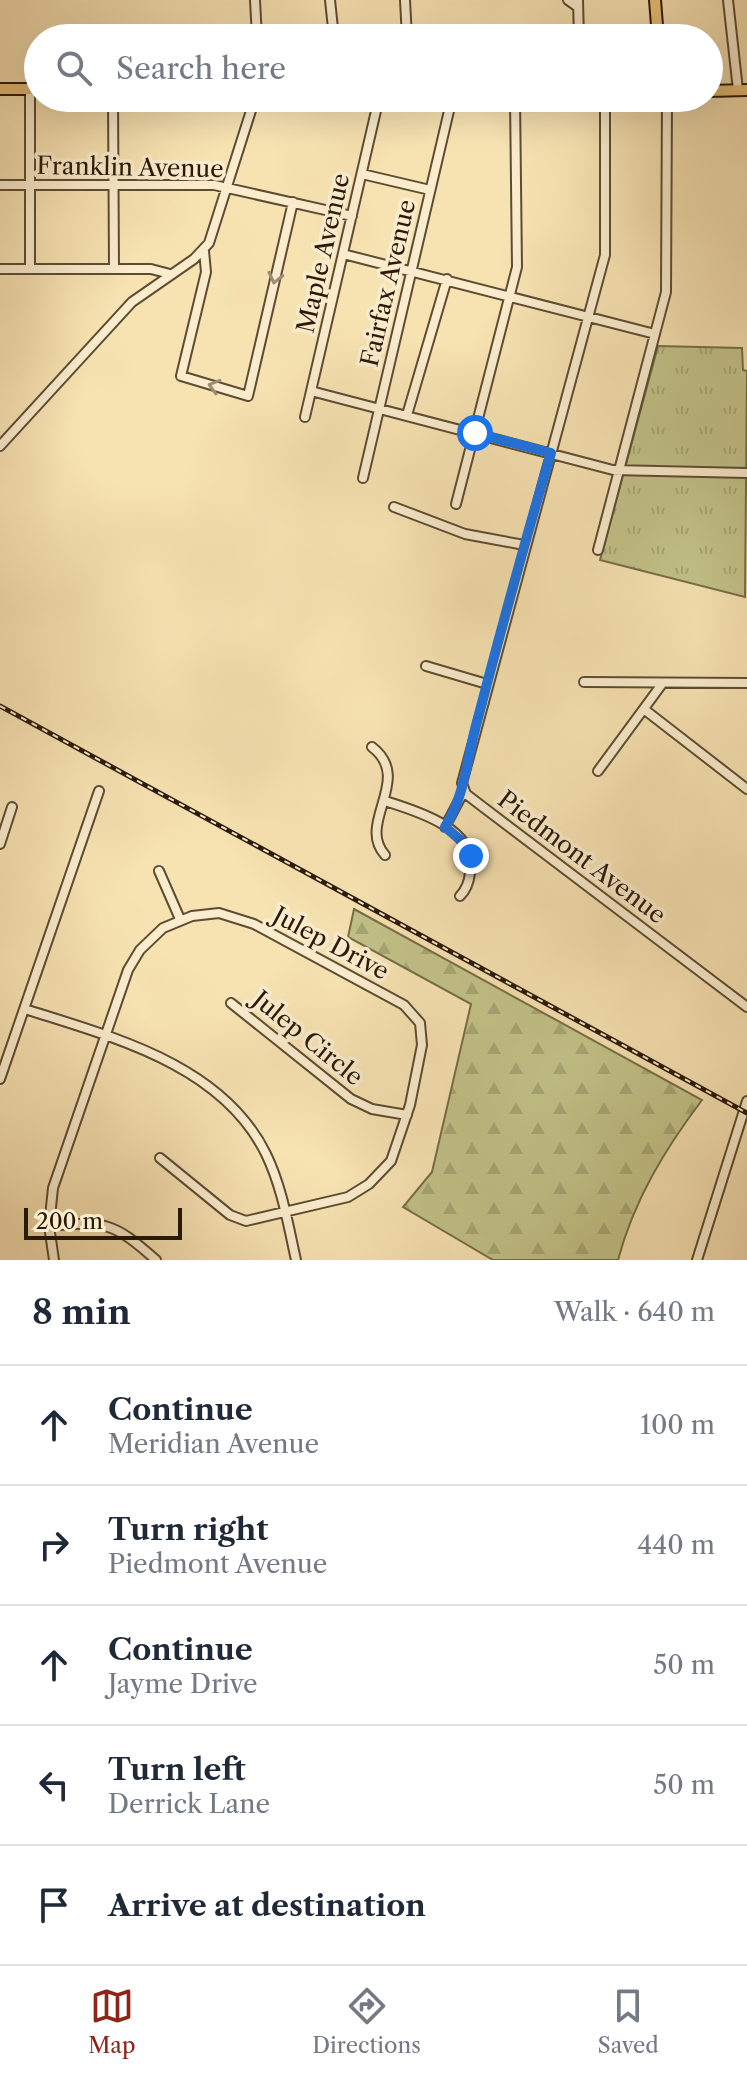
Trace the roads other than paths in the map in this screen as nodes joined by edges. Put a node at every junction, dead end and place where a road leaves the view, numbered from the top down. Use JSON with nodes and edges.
{"nodes":[{"id":1,"x":255,"y":0,"type":"edge"},
{"id":2,"x":330,"y":0,"type":"edge"},
{"id":3,"x":405,"y":0,"type":"edge"},
{"id":4,"x":568,"y":0,"type":"edge"},
{"id":5,"x":655,"y":0,"type":"edge"},
{"id":6,"x":728,"y":0,"type":"edge"},
{"id":7,"x":578,"y":3,"type":"edge"},
{"id":8,"x":256,"y":24,"type":"edge"},
{"id":9,"x":333,"y":24,"type":"edge"},
{"id":10,"x":406,"y":24,"type":"edge"},
{"id":11,"x":579,"y":24,"type":"edge"},
{"id":12,"x":657,"y":24,"type":"edge"},
{"id":13,"x":0,"y":89,"type":"edge"},
{"id":14,"x":24,"y":89,"type":"edge"},
{"id":15,"x":742,"y":90,"type":"edge"},
{"id":16,"x":33,"y":112,"type":"edge"},
{"id":17,"x":113,"y":112,"type":"edge"},
{"id":18,"x":251,"y":112,"type":"edge"},
{"id":19,"x":376,"y":112,"type":"edge"},
{"id":20,"x":449,"y":112,"type":"edge"},
{"id":21,"x":515,"y":112,"type":"edge"},
{"id":22,"x":605,"y":112,"type":"edge"},
{"id":23,"x":667,"y":112,"type":"edge"},
{"id":24,"x":362,"y":174,"type":"junction"},
{"id":25,"x":30,"y":184,"type":"junction"},
{"id":26,"x":0,"y":185,"type":"edge"},
{"id":27,"x":115,"y":185,"type":"junction"},
{"id":28,"x":228,"y":187,"type":"junction"},
{"id":29,"x":430,"y":190,"type":"junction"},
{"id":30,"x":293,"y":202,"type":"junction"},
{"id":31,"x":352,"y":216,"type":"junction"},
{"id":32,"x":204,"y":251,"type":"junction"},
{"id":33,"x":343,"y":254,"type":"junction"},
{"id":34,"x":0,"y":269,"type":"edge"},
{"id":35,"x":30,"y":269,"type":"junction"},
{"id":36,"x":114,"y":269,"type":"junction"},
{"id":37,"x":412,"y":271,"type":"junction"},
{"id":38,"x":170,"y":274,"type":"junction"},
{"id":39,"x":447,"y":279,"type":"junction"},
{"id":40,"x":512,"y":296,"type":"junction"},
{"id":41,"x":589,"y":316,"type":"junction"},
{"id":42,"x":655,"y":334,"type":"junction"},
{"id":43,"x":311,"y":391,"type":"junction"},
{"id":44,"x":380,"y":408,"type":"junction"},
{"id":45,"x":407,"y":415,"type":"junction"},
{"id":46,"x":305,"y":417,"type":"dead end"},
{"id":47,"x":475,"y":433,"type":"junction"},
{"id":48,"x":0,"y":446,"type":"edge"},
{"id":49,"x":551,"y":453,"type":"junction"},
{"id":50,"x":621,"y":471,"type":"junction"},
{"id":51,"x":747,"y":473,"type":"edge"},
{"id":52,"x":363,"y":478,"type":"dead end"},
{"id":53,"x":456,"y":504,"type":"dead end"},
{"id":54,"x":394,"y":507,"type":"dead end"},
{"id":55,"x":524,"y":545,"type":"junction"},
{"id":56,"x":598,"y":550,"type":"dead end"},
{"id":57,"x":426,"y":666,"type":"dead end"},
{"id":58,"x":584,"y":682,"type":"dead end"},
{"id":59,"x":747,"y":683,"type":"edge"},
{"id":60,"x":487,"y":684,"type":"junction"},
{"id":61,"x":662,"y":684,"type":"junction"},
{"id":62,"x":645,"y":710,"type":"junction"},
{"id":63,"x":372,"y":747,"type":"dead end"},
{"id":64,"x":598,"y":771,"type":"dead end"},
{"id":65,"x":747,"y":789,"type":"edge"},
{"id":66,"x":99,"y":791,"type":"dead end"},
{"id":67,"x":464,"y":791,"type":"junction"},
{"id":68,"x":385,"y":801,"type":"junction"},
{"id":69,"x":12,"y":807,"type":"dead end"},
{"id":70,"x":445,"y":827,"type":"junction"},
{"id":71,"x":0,"y":844,"type":"edge"},
{"id":72,"x":385,"y":855,"type":"dead end"},
{"id":73,"x":159,"y":871,"type":"dead end"},
{"id":74,"x":460,"y":896,"type":"dead end"},
{"id":75,"x":180,"y":919,"type":"junction"},
{"id":76,"x":231,"y":1003,"type":"dead end"},
{"id":77,"x":747,"y":1007,"type":"edge"},
{"id":78,"x":25,"y":1009,"type":"junction"},
{"id":79,"x":105,"y":1037,"type":"junction"},
{"id":80,"x":0,"y":1079,"type":"edge"},
{"id":81,"x":747,"y":1101,"type":"edge"},
{"id":82,"x":407,"y":1115,"type":"junction"},
{"id":83,"x":160,"y":1158,"type":"dead end"},
{"id":84,"x":286,"y":1214,"type":"junction"},
{"id":85,"x":49,"y":1226,"type":"junction"},
{"id":86,"x":54,"y":1260,"type":"edge"},
{"id":87,"x":156,"y":1260,"type":"edge"},
{"id":88,"x":296,"y":1260,"type":"edge"},
{"id":89,"x":697,"y":1260,"type":"edge"}],
"edges":[{"from":1,"to":8,"type":"street"},
{"from":2,"to":9,"type":"street"},
{"from":3,"to":10,"type":"street"},
{"from":4,"to":7,"type":"street"},
{"from":5,"to":12,"type":"main road"},
{"from":6,"to":15,"type":"street"},
{"from":7,"to":11,"type":"street"},
{"from":13,"to":14,"type":"main road"},
{"from":16,"to":25,"type":"street"},
{"from":17,"to":27,"type":"street"},
{"from":18,"to":28,"type":"street"},
{"from":19,"to":24,"type":"street","name":"Maple Avenue"},
{"from":20,"to":29,"type":"street","name":"Fairfax Avenue"},
{"from":21,"to":40,"type":"street"},
{"from":22,"to":41,"type":"street","name":"Piedmont Avenue"},
{"from":23,"to":42,"type":"street"},
{"from":24,"to":29,"type":"street"},
{"from":24,"to":31,"type":"street","name":"Maple Avenue"},
{"from":25,"to":26,"type":"street","name":"Franklin Avenue"},
{"from":25,"to":27,"type":"street","name":"Franklin Avenue"},
{"from":25,"to":35,"type":"street"},
{"from":27,"to":28,"type":"street","name":"Franklin Avenue"},
{"from":27,"to":36,"type":"street"},
{"from":28,"to":30,"type":"street","name":"Franklin Avenue"},
{"from":28,"to":32,"type":"street"},
{"from":29,"to":37,"type":"street","name":"Fairfax Avenue"},
{"from":30,"to":31,"type":"street","name":"Franklin Avenue"},
{"from":30,"to":32,"type":"street","one_way":true},
{"from":31,"to":33,"type":"street","name":"Maple Avenue"},
{"from":32,"to":38,"type":"street"},
{"from":33,"to":37,"type":"street"},
{"from":33,"to":43,"type":"street","name":"Maple Avenue"},
{"from":34,"to":35,"type":"street"},
{"from":35,"to":36,"type":"street"},
{"from":36,"to":38,"type":"street"},
{"from":37,"to":39,"type":"street"},
{"from":37,"to":44,"type":"street","name":"Fairfax Avenue"},
{"from":38,"to":48,"type":"street"},
{"from":39,"to":40,"type":"street"},
{"from":39,"to":45,"type":"street"},
{"from":40,"to":41,"type":"street"},
{"from":40,"to":47,"type":"street"},
{"from":41,"to":42,"type":"street"},
{"from":41,"to":49,"type":"street","name":"Piedmont Avenue"},
{"from":42,"to":50,"type":"street"},
{"from":43,"to":44,"type":"street"},
{"from":43,"to":46,"type":"street","name":"Maple Avenue"},
{"from":44,"to":45,"type":"street"},
{"from":44,"to":52,"type":"street","name":"Fairfax Avenue"},
{"from":45,"to":47,"type":"street"},
{"from":47,"to":49,"type":"street"},
{"from":47,"to":53,"type":"street"},
{"from":49,"to":50,"type":"street"},
{"from":49,"to":55,"type":"street","name":"Piedmont Avenue"},
{"from":50,"to":51,"type":"street"},
{"from":50,"to":56,"type":"street"},
{"from":54,"to":55,"type":"street"},
{"from":55,"to":60,"type":"street","name":"Piedmont Avenue"},
{"from":57,"to":60,"type":"street"},
{"from":58,"to":61,"type":"street"},
{"from":59,"to":61,"type":"street"},
{"from":60,"to":67,"type":"street","name":"Piedmont Avenue"},
{"from":61,"to":62,"type":"street"},
{"from":62,"to":64,"type":"street"},
{"from":62,"to":65,"type":"street"},
{"from":63,"to":68,"type":"street"},
{"from":66,"to":78,"type":"street"},
{"from":67,"to":70,"type":"street"},
{"from":67,"to":77,"type":"street","name":"Piedmont Avenue"},
{"from":68,"to":70,"type":"street"},
{"from":68,"to":72,"type":"street"},
{"from":69,"to":71,"type":"street"},
{"from":70,"to":74,"type":"street"},
{"from":73,"to":75,"type":"street"},
{"from":75,"to":79,"type":"street","name":"Julep Drive"},
{"from":75,"to":82,"type":"street","name":"Julep Drive"},
{"from":76,"to":82,"type":"street","name":"Julep Circle"},
{"from":78,"to":79,"type":"street"},
{"from":78,"to":80,"type":"street"},
{"from":79,"to":84,"type":"street"},
{"from":79,"to":85,"type":"street","name":"Julep Drive"},
{"from":81,"to":89,"type":"street"},
{"from":82,"to":84,"type":"street","name":"Julep Drive"},
{"from":83,"to":84,"type":"street","name":"Julep Drive"},
{"from":84,"to":88,"type":"street"},
{"from":85,"to":86,"type":"street","name":"Julep Drive"},
{"from":85,"to":87,"type":"street"}]}
